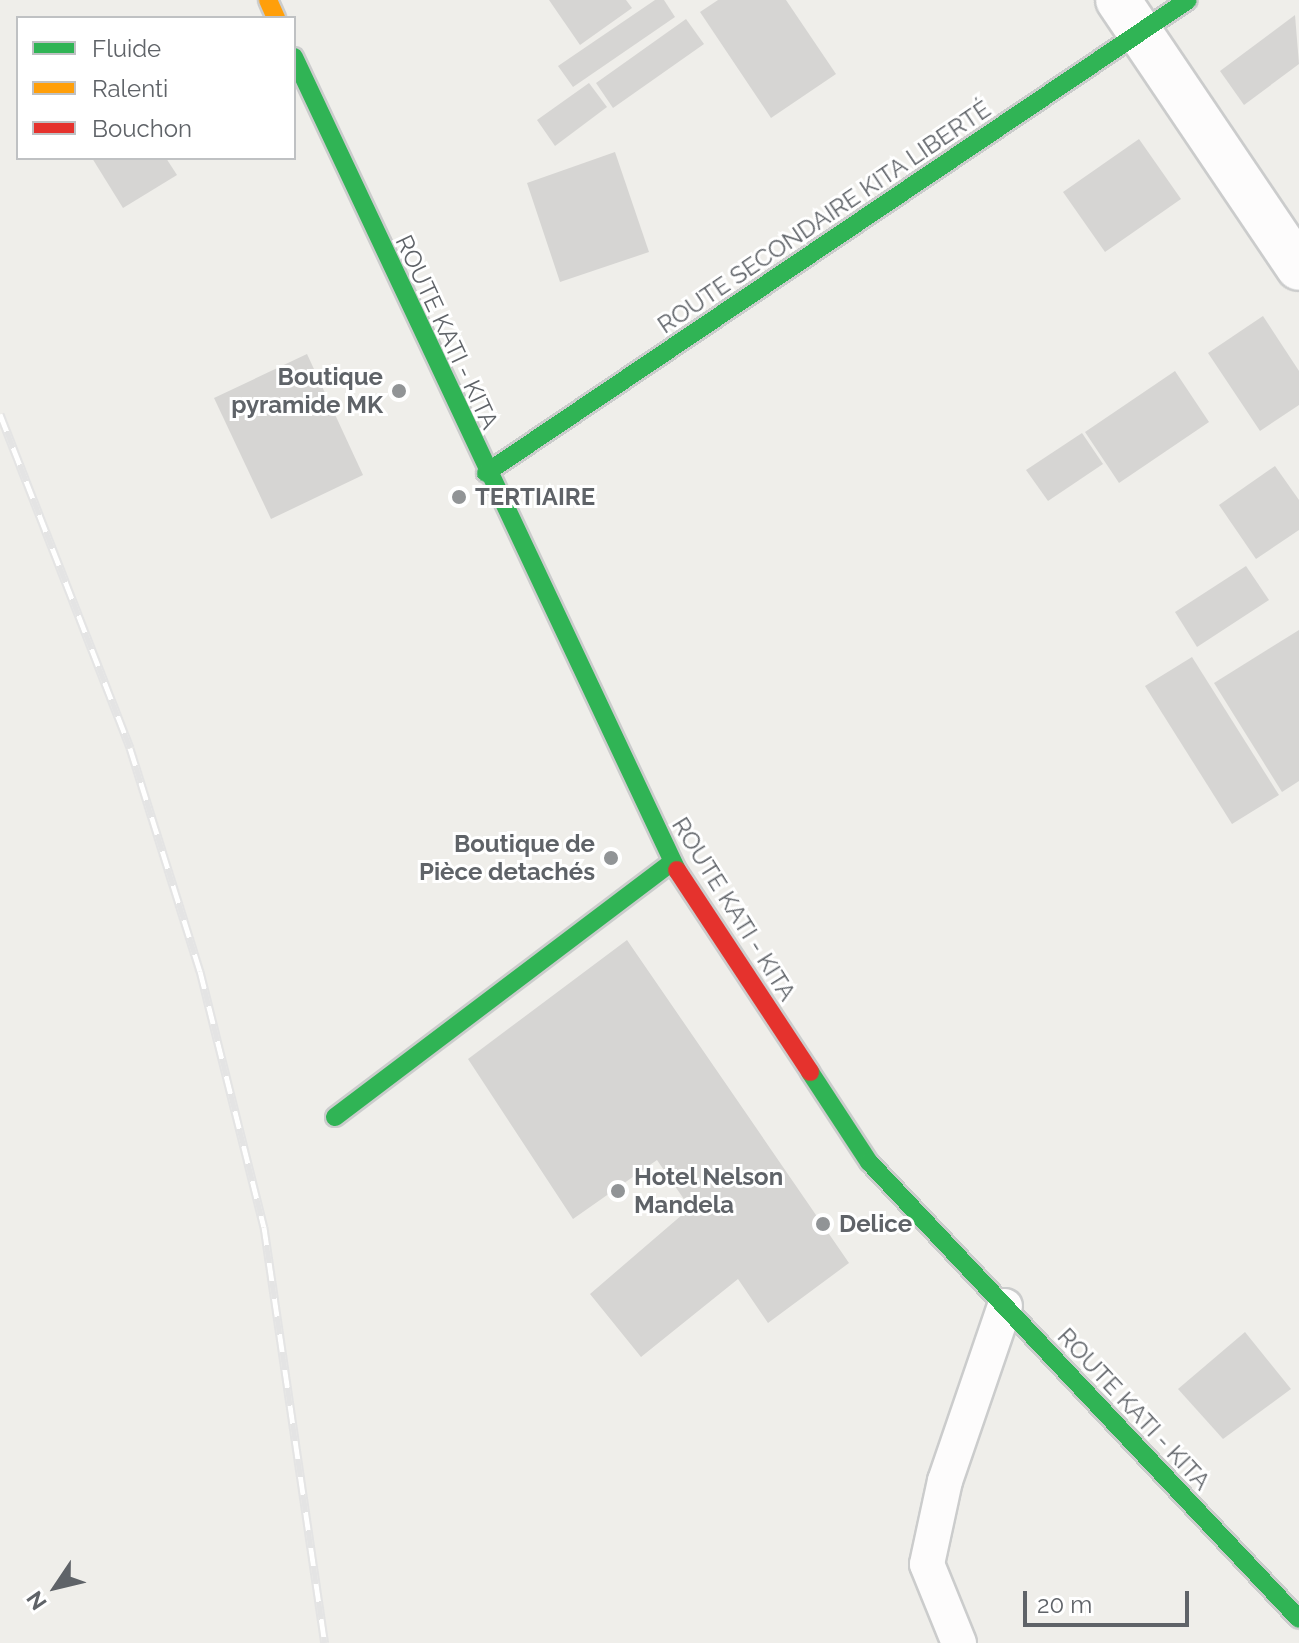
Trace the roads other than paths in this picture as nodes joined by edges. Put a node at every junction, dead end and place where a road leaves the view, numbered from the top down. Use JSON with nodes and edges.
{"nodes":[{"id":1,"x":1188,"y":0,"type":"edge"},
{"id":2,"x":1129,"y":16,"type":"edge"},
{"id":3,"x":296,"y":61,"type":"edge"},
{"id":4,"x":1299,"y":268,"type":"edge"},
{"id":5,"x":486,"y":473,"type":"junction"},
{"id":6,"x":672,"y":862,"type":"junction"},
{"id":7,"x":335,"y":1117,"type":"dead end"},
{"id":8,"x":1005,"y":1306,"type":"junction"},
{"id":9,"x":1299,"y":1619,"type":"edge"},
{"id":10,"x":959,"y":1643,"type":"edge"}],
"edges":[{"from":1,"to":2,"type":"main road","name":"ROUTE SECONDAIRE KITA LIBERTÉ"},
{"from":2,"to":4,"type":"street"},
{"from":2,"to":5,"type":"main road","name":"ROUTE SECONDAIRE KITA LIBERTÉ"},
{"from":3,"to":5,"type":"main road","name":"ROUTE KATI - KITA"},
{"from":5,"to":6,"type":"main road","name":"ROUTE KATI - KITA"},
{"from":6,"to":7,"type":"main road"},
{"from":6,"to":8,"type":"main road","name":"ROUTE KATI - KITA"},
{"from":8,"to":9,"type":"main road","name":"ROUTE KATI - KITA"},
{"from":8,"to":10,"type":"lane"}]}
